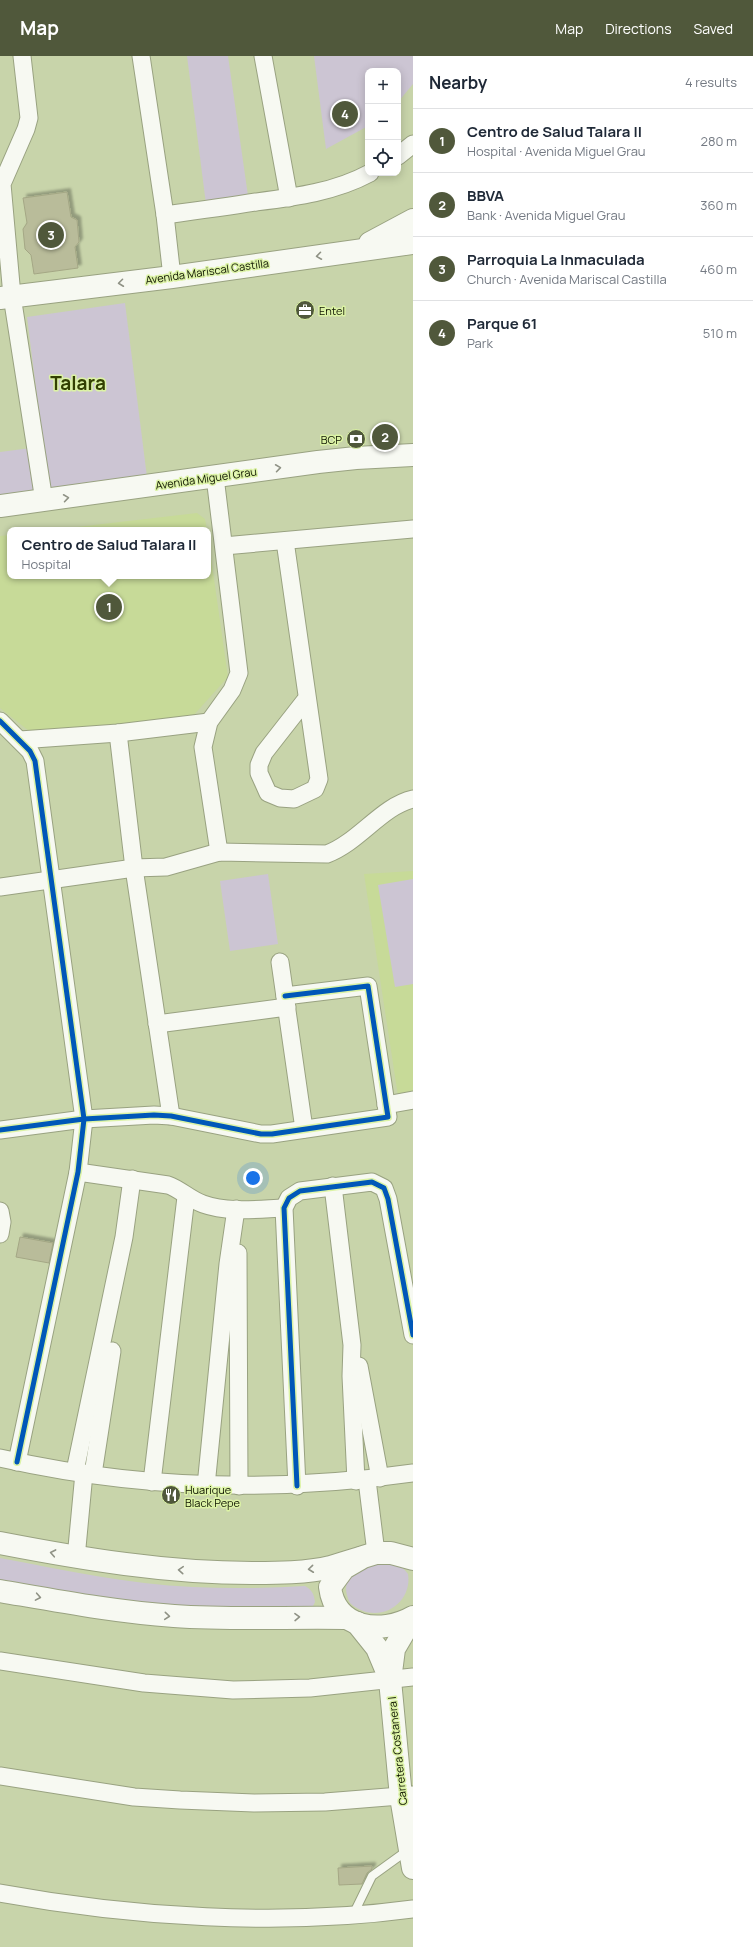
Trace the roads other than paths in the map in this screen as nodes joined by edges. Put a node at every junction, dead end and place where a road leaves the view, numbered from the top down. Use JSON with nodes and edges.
{"nodes":[{"id":1,"x":22,"y":56,"type":"edge"},
{"id":2,"x":141,"y":56,"type":"edge"},
{"id":3,"x":263,"y":56,"type":"edge"},
{"id":4,"x":413,"y":144,"type":"edge"},
{"id":5,"x":401,"y":154,"type":"edge"},
{"id":6,"x":365,"y":176,"type":"edge"},
{"id":7,"x":289,"y":198,"type":"junction"},
{"id":8,"x":164,"y":215,"type":"junction"},
{"id":9,"x":413,"y":220,"type":"edge"},
{"id":10,"x":413,"y":243,"type":"edge"},
{"id":11,"x":353,"y":251,"type":"junction"},
{"id":12,"x":172,"y":277,"type":"junction"},
{"id":13,"x":6,"y":297,"type":"edge"},
{"id":14,"x":413,"y":455,"type":"edge"},
{"id":15,"x":215,"y":477,"type":"junction"},
{"id":16,"x":44,"y":501,"type":"junction"},
{"id":17,"x":0,"y":506,"type":"edge"},
{"id":18,"x":413,"y":529,"type":"edge"},
{"id":19,"x":285,"y":541,"type":"junction"},
{"id":20,"x":224,"y":546,"type":"junction"},
{"id":21,"x":307,"y":698,"type":"junction"},
{"id":22,"x":0,"y":722,"type":"edge"},
{"id":23,"x":209,"y":722,"type":"junction"},
{"id":24,"x":118,"y":733,"type":"junction"},
{"id":25,"x":20,"y":740,"type":"junction"},
{"id":26,"x":413,"y":799,"type":"edge"},
{"id":27,"x":219,"y":852,"type":"junction"},
{"id":28,"x":134,"y":868,"type":"junction"},
{"id":29,"x":51,"y":880,"type":"junction"},
{"id":30,"x":0,"y":887,"type":"edge"},
{"id":31,"x":280,"y":962,"type":"dead end"},
{"id":32,"x":286,"y":1002,"type":"junction"},
{"id":33,"x":157,"y":1024,"type":"junction"},
{"id":34,"x":413,"y":1100,"type":"edge"},
{"id":35,"x":386,"y":1105,"type":"junction"},
{"id":36,"x":171,"y":1116,"type":"junction"},
{"id":37,"x":84,"y":1119,"type":"junction"},
{"id":38,"x":304,"y":1129,"type":"junction"},
{"id":39,"x":0,"y":1130,"type":"edge"},
{"id":40,"x":78,"y":1172,"type":"junction"},
{"id":41,"x":132,"y":1179,"type":"junction"},
{"id":42,"x":333,"y":1186,"type":"junction"},
{"id":43,"x":186,"y":1196,"type":"junction"},
{"id":44,"x":284,"y":1208,"type":"junction"},
{"id":45,"x":236,"y":1209,"type":"junction"},
{"id":46,"x":0,"y":1211,"type":"edge"},
{"id":47,"x":0,"y":1234,"type":"edge"},
{"id":48,"x":413,"y":1335,"type":"edge"},
{"id":49,"x":352,"y":1345,"type":"junction"},
{"id":50,"x":0,"y":1458,"type":"edge"},
{"id":51,"x":17,"y":1462,"type":"junction"},
{"id":52,"x":84,"y":1473,"type":"junction"},
{"id":53,"x":413,"y":1473,"type":"edge"},
{"id":54,"x":368,"y":1480,"type":"junction"},
{"id":55,"x":152,"y":1482,"type":"junction"},
{"id":56,"x":206,"y":1486,"type":"junction"},
{"id":57,"x":239,"y":1486,"type":"junction"},
{"id":58,"x":297,"y":1486,"type":"junction"},
{"id":59,"x":0,"y":1543,"type":"edge"},
{"id":60,"x":369,"y":1555,"type":"junction"},
{"id":61,"x":76,"y":1558,"type":"junction"},
{"id":62,"x":413,"y":1560,"type":"edge"},
{"id":63,"x":0,"y":1591,"type":"edge"},
{"id":64,"x":412,"y":1618,"type":"edge"},
{"id":65,"x":351,"y":1620,"type":"junction"},
{"id":66,"x":0,"y":1661,"type":"edge"},
{"id":67,"x":413,"y":1677,"type":"edge"},
{"id":68,"x":390,"y":1680,"type":"junction"},
{"id":69,"x":0,"y":1776,"type":"edge"},
{"id":70,"x":407,"y":1796,"type":"edge"},
{"id":71,"x":411,"y":1859,"type":"edge"},
{"id":72,"x":0,"y":1894,"type":"edge"},
{"id":73,"x":413,"y":1909,"type":"edge"},
{"id":74,"x":353,"y":1915,"type":"junction"}],
"edges":[{"from":1,"to":13,"type":"street"},
{"from":2,"to":8,"type":"street"},
{"from":3,"to":7,"type":"street"},
{"from":4,"to":5,"type":"street"},
{"from":6,"to":7,"type":"street"},
{"from":7,"to":8,"type":"street"},
{"from":8,"to":12,"type":"street"},
{"from":9,"to":11,"type":"main road"},
{"from":10,"to":11,"type":"main road","name":"Avenida Mariscal Castilla"},
{"from":11,"to":12,"type":"main road","name":"Avenida Mariscal Castilla","one_way":true},
{"from":12,"to":13,"type":"main road","name":"Avenida Mariscal Castilla","one_way":true},
{"from":13,"to":16,"type":"street"},
{"from":15,"to":14,"type":"main road","name":"Avenida Miguel Grau","one_way":true},
{"from":16,"to":15,"type":"main road","name":"Avenida Miguel Grau","one_way":true},
{"from":15,"to":20,"type":"street"},
{"from":16,"to":17,"type":"main road","name":"Avenida Miguel Grau"},
{"from":18,"to":19,"type":"street"},
{"from":19,"to":20,"type":"street"},
{"from":19,"to":21,"type":"street"},
{"from":20,"to":23,"type":"street"},
{"from":21,"to":21,"type":"street"},
{"from":22,"to":25,"type":"street"},
{"from":23,"to":24,"type":"street"},
{"from":23,"to":27,"type":"street"},
{"from":24,"to":25,"type":"street"},
{"from":24,"to":28,"type":"street"},
{"from":25,"to":29,"type":"street"},
{"from":26,"to":27,"type":"street"},
{"from":27,"to":28,"type":"street"},
{"from":28,"to":29,"type":"street"},
{"from":28,"to":33,"type":"street"},
{"from":29,"to":30,"type":"street"},
{"from":29,"to":37,"type":"street"},
{"from":31,"to":32,"type":"street"},
{"from":32,"to":33,"type":"street"},
{"from":32,"to":35,"type":"street"},
{"from":32,"to":38,"type":"street"},
{"from":33,"to":36,"type":"street"},
{"from":34,"to":35,"type":"street"},
{"from":35,"to":38,"type":"street"},
{"from":36,"to":37,"type":"street"},
{"from":36,"to":38,"type":"street"},
{"from":37,"to":39,"type":"street"},
{"from":37,"to":40,"type":"street"},
{"from":40,"to":41,"type":"street"},
{"from":40,"to":51,"type":"street"},
{"from":41,"to":43,"type":"street"},
{"from":41,"to":52,"type":"street"},
{"from":42,"to":44,"type":"street"},
{"from":42,"to":48,"type":"street"},
{"from":42,"to":49,"type":"street"},
{"from":43,"to":45,"type":"street"},
{"from":43,"to":55,"type":"street"},
{"from":44,"to":45,"type":"street"},
{"from":44,"to":58,"type":"street"},
{"from":45,"to":56,"type":"street"},
{"from":45,"to":57,"type":"street"},
{"from":46,"to":47,"type":"street"},
{"from":49,"to":54,"type":"street"},
{"from":49,"to":54,"type":"street"},
{"from":50,"to":51,"type":"street"},
{"from":51,"to":52,"type":"street"},
{"from":52,"to":55,"type":"street"},
{"from":52,"to":61,"type":"street"},
{"from":53,"to":54,"type":"street"},
{"from":54,"to":58,"type":"street"},
{"from":54,"to":60,"type":"street"},
{"from":55,"to":56,"type":"street"},
{"from":56,"to":57,"type":"street"},
{"from":57,"to":58,"type":"street"},
{"from":61,"to":59,"type":"main road","one_way":true},
{"from":60,"to":61,"type":"main road","one_way":true},
{"from":60,"to":62,"type":"main road"},
{"from":60,"to":65,"type":"main road","name":"Carretera Costanera I"},
{"from":63,"to":65,"type":"main road","one_way":true},
{"from":64,"to":65,"type":"main road"},
{"from":64,"to":68,"type":"main road","name":"Carretera Costanera I"},
{"from":65,"to":68,"type":"main road","name":"Carretera Costanera I"},
{"from":66,"to":68,"type":"street"},
{"from":67,"to":68,"type":"street"},
{"from":68,"to":70,"type":"main road","name":"Carretera Costanera I"},
{"from":69,"to":70,"type":"street"},
{"from":70,"to":71,"type":"main road","name":"Carretera Costanera I"},
{"from":71,"to":74,"type":"lane"},
{"from":72,"to":74,"type":"street"},
{"from":73,"to":74,"type":"street"}]}
